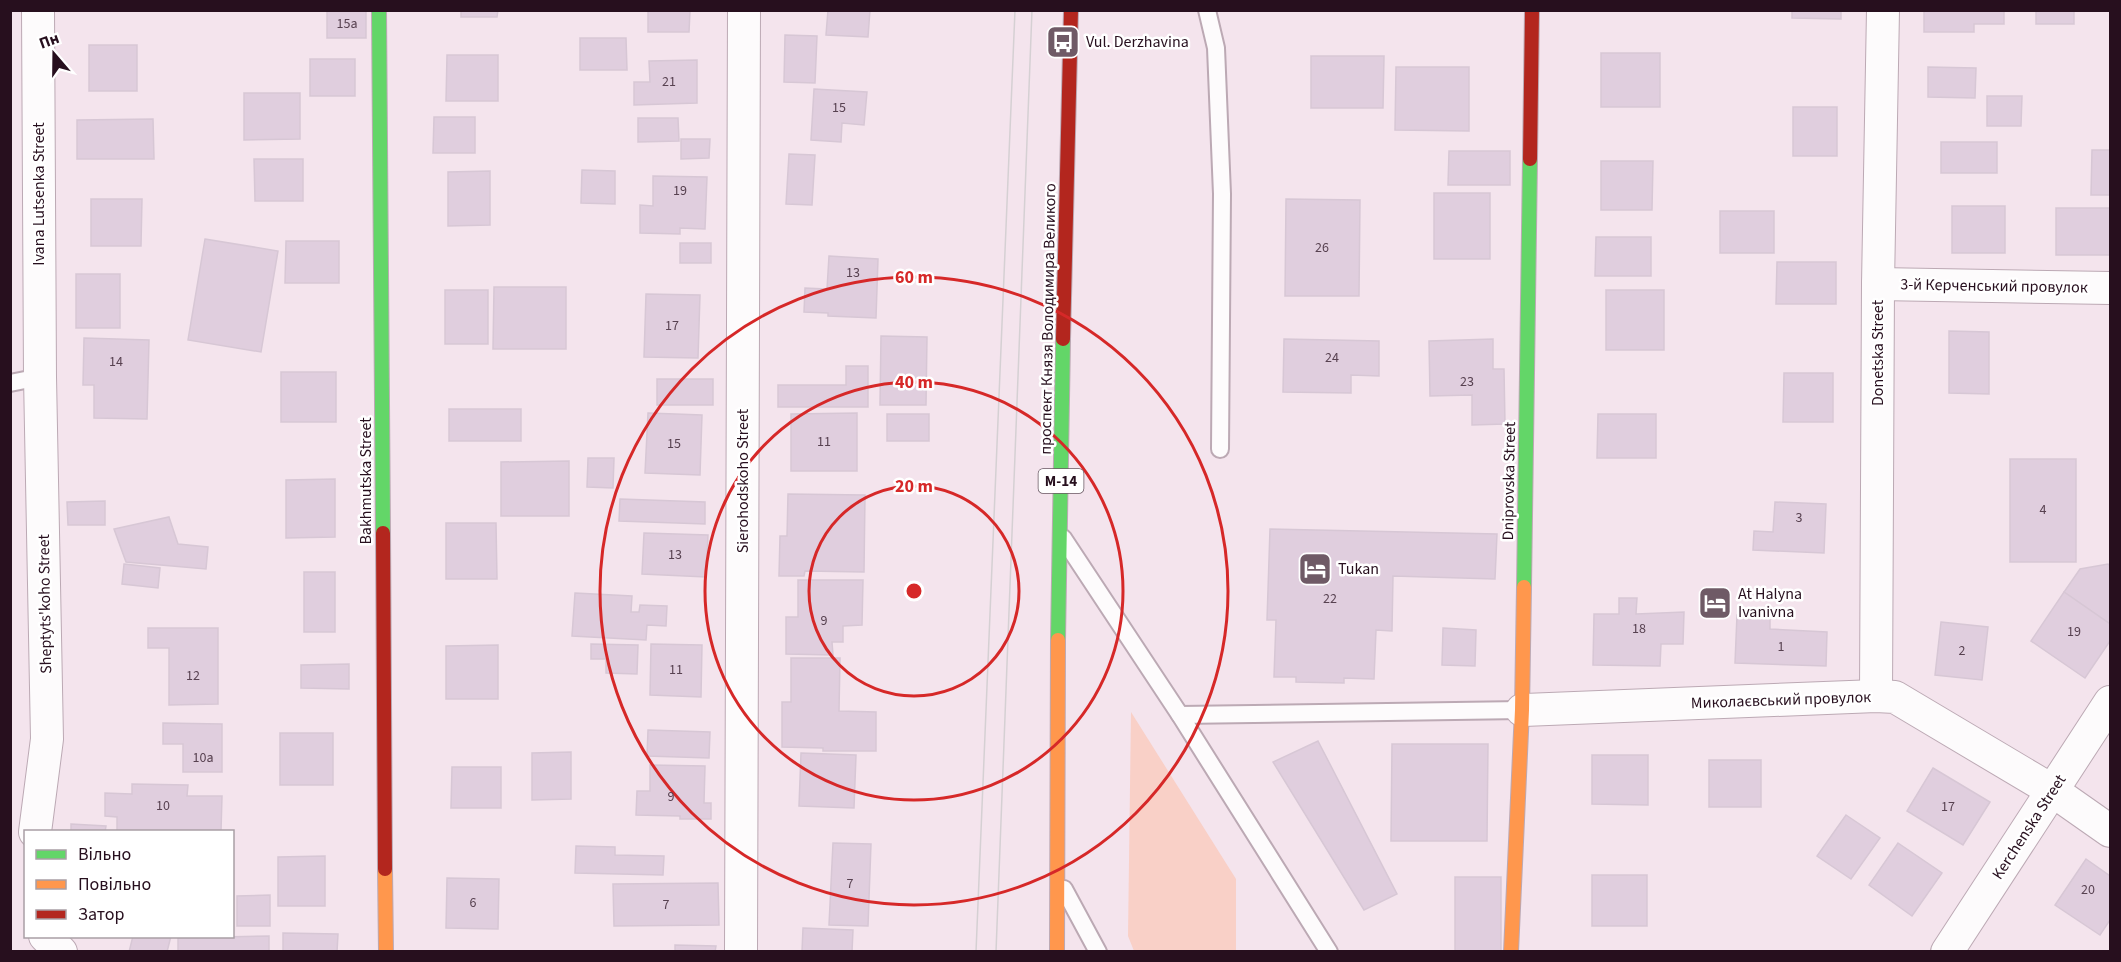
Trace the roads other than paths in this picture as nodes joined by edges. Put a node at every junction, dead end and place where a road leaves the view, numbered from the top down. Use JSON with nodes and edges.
{"nodes":[{"id":1,"x":38,"y":10,"type":"edge"},
{"id":2,"x":379,"y":10,"type":"edge"},
{"id":3,"x":744,"y":10,"type":"edge"},
{"id":4,"x":1071,"y":10,"type":"edge"},
{"id":5,"x":1207,"y":10,"type":"edge"},
{"id":6,"x":1532,"y":10,"type":"edge"},
{"id":7,"x":1883,"y":10,"type":"edge"},
{"id":8,"x":1878,"y":284,"type":"junction"},
{"id":9,"x":2110,"y":288,"type":"edge"},
{"id":10,"x":25,"y":380,"type":"edge"},
{"id":11,"x":1220,"y":449,"type":"dead end"},
{"id":12,"x":1059,"y":532,"type":"junction"},
{"id":13,"x":1876,"y":696,"type":"junction"},
{"id":14,"x":2110,"y":702,"type":"edge"},
{"id":15,"x":1522,"y":710,"type":"junction"},
{"id":16,"x":1180,"y":715,"type":"junction"},
{"id":17,"x":2053,"y":791,"type":"junction"},
{"id":18,"x":35,"y":830,"type":"edge"},
{"id":19,"x":2110,"y":831,"type":"edge"},
{"id":20,"x":1058,"y":879,"type":"junction"},
{"id":21,"x":47,"y":938,"type":"edge"},
{"id":22,"x":61,"y":951,"type":"edge"},
{"id":23,"x":386,"y":951,"type":"edge"},
{"id":24,"x":741,"y":951,"type":"edge"},
{"id":25,"x":1057,"y":951,"type":"edge"},
{"id":26,"x":1098,"y":951,"type":"edge"},
{"id":27,"x":1329,"y":951,"type":"edge"},
{"id":28,"x":1512,"y":951,"type":"edge"},
{"id":29,"x":1947,"y":951,"type":"edge"}],
"edges":[{"from":1,"to":10,"type":"street","name":"Ivana Lutsenka Street"},
{"from":2,"to":23,"type":"street","name":"Bakhmutska Street"},
{"from":3,"to":24,"type":"street","name":"Sierohodskoho Street"},
{"from":4,"to":12,"type":"street","name":"проспект Князя Володимира Великого","number":"М-14"},
{"from":5,"to":11,"type":"lane"},
{"from":6,"to":15,"type":"street","name":"Dniprovska Street"},
{"from":7,"to":8,"type":"street","name":"Donetska Street"},
{"from":8,"to":9,"type":"street","name":"3-й Керченський провулок"},
{"from":8,"to":13,"type":"street","name":"Donetska Street"},
{"from":10,"to":18,"type":"street","name":"Sheptyts'koho Street"},
{"from":12,"to":16,"type":"lane"},
{"from":12,"to":20,"type":"street","name":"проспект Князя Володимира Великого","number":"М-14"},
{"from":13,"to":15,"type":"street","name":"Миколаєвський провулок"},
{"from":13,"to":17,"type":"street","name":"Миколаєвський провулок"},
{"from":14,"to":17,"type":"street","name":"Kerchenska Street"},
{"from":15,"to":16,"type":"lane"},
{"from":15,"to":28,"type":"street","name":"Dniprovska Street"},
{"from":16,"to":27,"type":"lane"},
{"from":17,"to":19,"type":"street","name":"Миколаєвський провулок"},
{"from":17,"to":29,"type":"street","name":"Kerchenska Street"},
{"from":20,"to":25,"type":"street","name":"проспект Князя Володимира Великого","number":"М-14"},
{"from":20,"to":26,"type":"lane"},
{"from":21,"to":22,"type":"street"}]}
